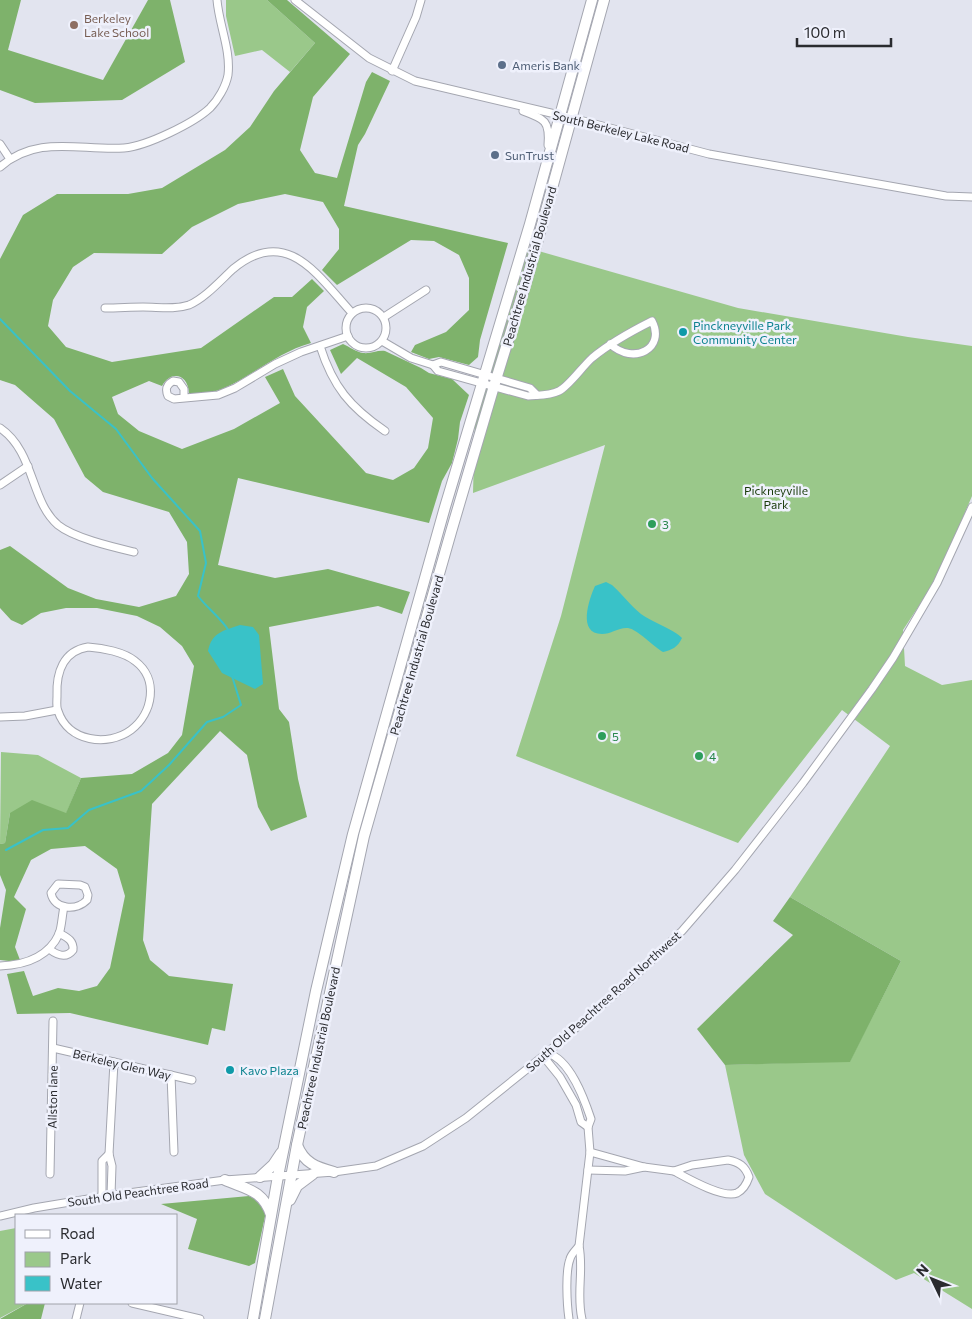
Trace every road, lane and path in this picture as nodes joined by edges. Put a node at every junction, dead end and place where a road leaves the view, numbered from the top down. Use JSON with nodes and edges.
{"nodes":[{"id":1,"x":217,"y":0,"type":"edge"},
{"id":2,"x":295,"y":0,"type":"edge"},
{"id":3,"x":421,"y":0,"type":"edge"},
{"id":4,"x":592,"y":0,"type":"edge"},
{"id":5,"x":604,"y":0,"type":"edge"},
{"id":6,"x":392,"y":70,"type":"junction"},
{"id":7,"x":497,"y":101,"type":"junction"},
{"id":8,"x":559,"y":115,"type":"junction"},
{"id":9,"x":572,"y":118,"type":"junction"},
{"id":10,"x":0,"y":144,"type":"edge"},
{"id":11,"x":548,"y":155,"type":"junction"},
{"id":12,"x":10,"y":158,"type":"junction"},
{"id":13,"x":0,"y":167,"type":"edge"},
{"id":14,"x":972,"y":197,"type":"edge"},
{"id":15,"x":426,"y":290,"type":"dead end"},
{"id":16,"x":105,"y":308,"type":"dead end"},
{"id":17,"x":352,"y":313,"type":"junction"},
{"id":18,"x":384,"y":317,"type":"junction"},
{"id":19,"x":348,"y":336,"type":"junction"},
{"id":20,"x":382,"y":341,"type":"junction"},
{"id":21,"x":610,"y":344,"type":"junction"},
{"id":22,"x":320,"y":346,"type":"junction"},
{"id":23,"x":484,"y":379,"type":"junction"},
{"id":24,"x":495,"y":382,"type":"junction"},
{"id":25,"x":184,"y":398,"type":"dead end"},
{"id":26,"x":0,"y":428,"type":"edge"},
{"id":27,"x":385,"y":431,"type":"dead end"},
{"id":28,"x":28,"y":466,"type":"junction"},
{"id":29,"x":0,"y":485,"type":"edge"},
{"id":30,"x":972,"y":507,"type":"edge"},
{"id":31,"x":134,"y":552,"type":"dead end"},
{"id":32,"x":57,"y":710,"type":"junction"},
{"id":33,"x":0,"y":717,"type":"edge"},
{"id":34,"x":64,"y":907,"type":"junction"},
{"id":35,"x":59,"y":933,"type":"junction"},
{"id":36,"x":49,"y":949,"type":"junction"},
{"id":37,"x":0,"y":966,"type":"edge"},
{"id":38,"x":53,"y":1021,"type":"dead end"},
{"id":39,"x":52,"y":1048,"type":"junction"},
{"id":40,"x":547,"y":1052,"type":"junction"},
{"id":41,"x":114,"y":1062,"type":"junction"},
{"id":42,"x":171,"y":1075,"type":"junction"},
{"id":43,"x":192,"y":1080,"type":"dead end"},
{"id":44,"x":588,"y":1127,"type":"junction"},
{"id":45,"x":284,"y":1145,"type":"junction"},
{"id":46,"x":297,"y":1145,"type":"junction"},
{"id":47,"x":174,"y":1152,"type":"dead end"},
{"id":48,"x":590,"y":1152,"type":"junction"},
{"id":49,"x":109,"y":1154,"type":"junction"},
{"id":50,"x":644,"y":1167,"type":"junction"},
{"id":51,"x":101,"y":1168,"type":"junction"},
{"id":52,"x":112,"y":1168,"type":"junction"},
{"id":53,"x":588,"y":1170,"type":"junction"},
{"id":54,"x":674,"y":1171,"type":"junction"},
{"id":55,"x":334,"y":1172,"type":"junction"},
{"id":56,"x":50,"y":1174,"type":"dead end"},
{"id":57,"x":313,"y":1174,"type":"junction"},
{"id":58,"x":278,"y":1176,"type":"junction"},
{"id":59,"x":291,"y":1176,"type":"junction"},
{"id":60,"x":260,"y":1177,"type":"junction"},
{"id":61,"x":225,"y":1180,"type":"junction"},
{"id":62,"x":111,"y":1195,"type":"junction"},
{"id":63,"x":102,"y":1196,"type":"junction"},
{"id":64,"x":284,"y":1212,"type":"junction"},
{"id":65,"x":0,"y":1216,"type":"edge"},
{"id":66,"x":272,"y":1216,"type":"junction"},
{"id":67,"x":579,"y":1246,"type":"junction"},
{"id":68,"x":80,"y":1304,"type":"edge"},
{"id":69,"x":142,"y":1304,"type":"edge"},
{"id":70,"x":76,"y":1319,"type":"edge"},
{"id":71,"x":200,"y":1319,"type":"edge"},
{"id":72,"x":252,"y":1319,"type":"edge"},
{"id":73,"x":265,"y":1319,"type":"edge"},
{"id":74,"x":570,"y":1319,"type":"edge"},
{"id":75,"x":582,"y":1319,"type":"edge"}],
"edges":[{"from":1,"to":12,"type":"street"},
{"from":2,"to":6,"type":"street","name":"South Berkeley Lake Road"},
{"from":3,"to":6,"type":"street"},
{"from":4,"to":8,"type":"highway","name":"Peachtree Industrial Boulevard"},
{"from":5,"to":9,"type":"highway","name":"Peachtree Industrial Boulevard"},
{"from":6,"to":7,"type":"street","name":"South Berkeley Lake Road"},
{"from":7,"to":8,"type":"street","name":"South Berkeley Lake Road"},
{"from":7,"to":11,"type":"street"},
{"from":8,"to":9,"type":"street","name":"South Berkeley Lake Road"},
{"from":8,"to":11,"type":"highway","name":"Peachtree Industrial Boulevard"},
{"from":9,"to":14,"type":"street","name":"South Berkeley Lake Road"},
{"from":9,"to":24,"type":"highway","name":"Peachtree Industrial Boulevard"},
{"from":10,"to":12,"type":"street"},
{"from":11,"to":23,"type":"highway","name":"Peachtree Industrial Boulevard"},
{"from":12,"to":13,"type":"street"},
{"from":15,"to":18,"type":"street"},
{"from":16,"to":17,"type":"street"},
{"from":17,"to":18,"type":"street"},
{"from":17,"to":19,"type":"street"},
{"from":18,"to":20,"type":"street"},
{"from":19,"to":20,"type":"street"},
{"from":19,"to":22,"type":"street"},
{"from":20,"to":23,"type":"street"},
{"from":21,"to":21,"type":"street"},
{"from":21,"to":24,"type":"street"},
{"from":22,"to":25,"type":"street"},
{"from":22,"to":27,"type":"street"},
{"from":23,"to":24,"type":"street"},
{"from":23,"to":45,"type":"highway","name":"Peachtree Industrial Boulevard"},
{"from":24,"to":46,"type":"highway","name":"Peachtree Industrial Boulevard"},
{"from":26,"to":28,"type":"street"},
{"from":28,"to":29,"type":"street"},
{"from":28,"to":31,"type":"street"},
{"from":30,"to":40,"type":"street","name":"South Old Peachtree Road Northwest"},
{"from":32,"to":32,"type":"street"},
{"from":32,"to":33,"type":"street"},
{"from":34,"to":34,"type":"street"},
{"from":34,"to":35,"type":"street"},
{"from":35,"to":36,"type":"street"},
{"from":35,"to":36,"type":"street"},
{"from":36,"to":37,"type":"street"},
{"from":38,"to":39,"type":"street","name":"Allston lane"},
{"from":39,"to":41,"type":"street","name":"Berkeley Glen Way"},
{"from":39,"to":56,"type":"street","name":"Allston lane"},
{"from":40,"to":44,"type":"street"},
{"from":40,"to":44,"type":"street"},
{"from":40,"to":55,"type":"street","name":"South Old Peachtree Road Northwest"},
{"from":41,"to":42,"type":"street","name":"Berkeley Glen Way"},
{"from":41,"to":49,"type":"street"},
{"from":42,"to":43,"type":"street","name":"Berkeley Glen Way"},
{"from":42,"to":47,"type":"street"},
{"from":44,"to":48,"type":"street"},
{"from":45,"to":58,"type":"highway","name":"Peachtree Industrial Boulevard"},
{"from":45,"to":60,"type":"highway"},
{"from":46,"to":55,"type":"highway"},
{"from":46,"to":59,"type":"highway","name":"Peachtree Industrial Boulevard"},
{"from":48,"to":50,"type":"street"},
{"from":48,"to":53,"type":"street"},
{"from":49,"to":51,"type":"street"},
{"from":49,"to":52,"type":"street"},
{"from":50,"to":53,"type":"street"},
{"from":50,"to":54,"type":"street"},
{"from":51,"to":52,"type":"street"},
{"from":51,"to":63,"type":"street"},
{"from":52,"to":62,"type":"street"},
{"from":53,"to":67,"type":"street"},
{"from":54,"to":54,"type":"street"},
{"from":55,"to":57,"type":"street","name":"South Old Peachtree Road Northwest"},
{"from":57,"to":59,"type":"street","name":"South Old Peachtree Road Northwest"},
{"from":57,"to":64,"type":"highway"},
{"from":58,"to":59,"type":"street","name":"South Old Peachtree Road Northwest"},
{"from":58,"to":60,"type":"street","name":"South Old Peachtree Road"},
{"from":58,"to":66,"type":"highway","name":"Peachtree Industrial Boulevard"},
{"from":59,"to":64,"type":"highway","name":"Peachtree Industrial Boulevard"},
{"from":60,"to":61,"type":"street","name":"South Old Peachtree Road"},
{"from":61,"to":62,"type":"street","name":"South Old Peachtree Road"},
{"from":61,"to":66,"type":"highway"},
{"from":62,"to":63,"type":"street","name":"South Old Peachtree Road"},
{"from":63,"to":65,"type":"street","name":"South Old Peachtree Road"},
{"from":64,"to":73,"type":"highway","name":"Peachtree Industrial Boulevard"},
{"from":66,"to":72,"type":"highway","name":"Peachtree Industrial Boulevard"},
{"from":67,"to":74,"type":"street"},
{"from":67,"to":75,"type":"street"},
{"from":68,"to":70,"type":"street"},
{"from":69,"to":71,"type":"street"}]}
